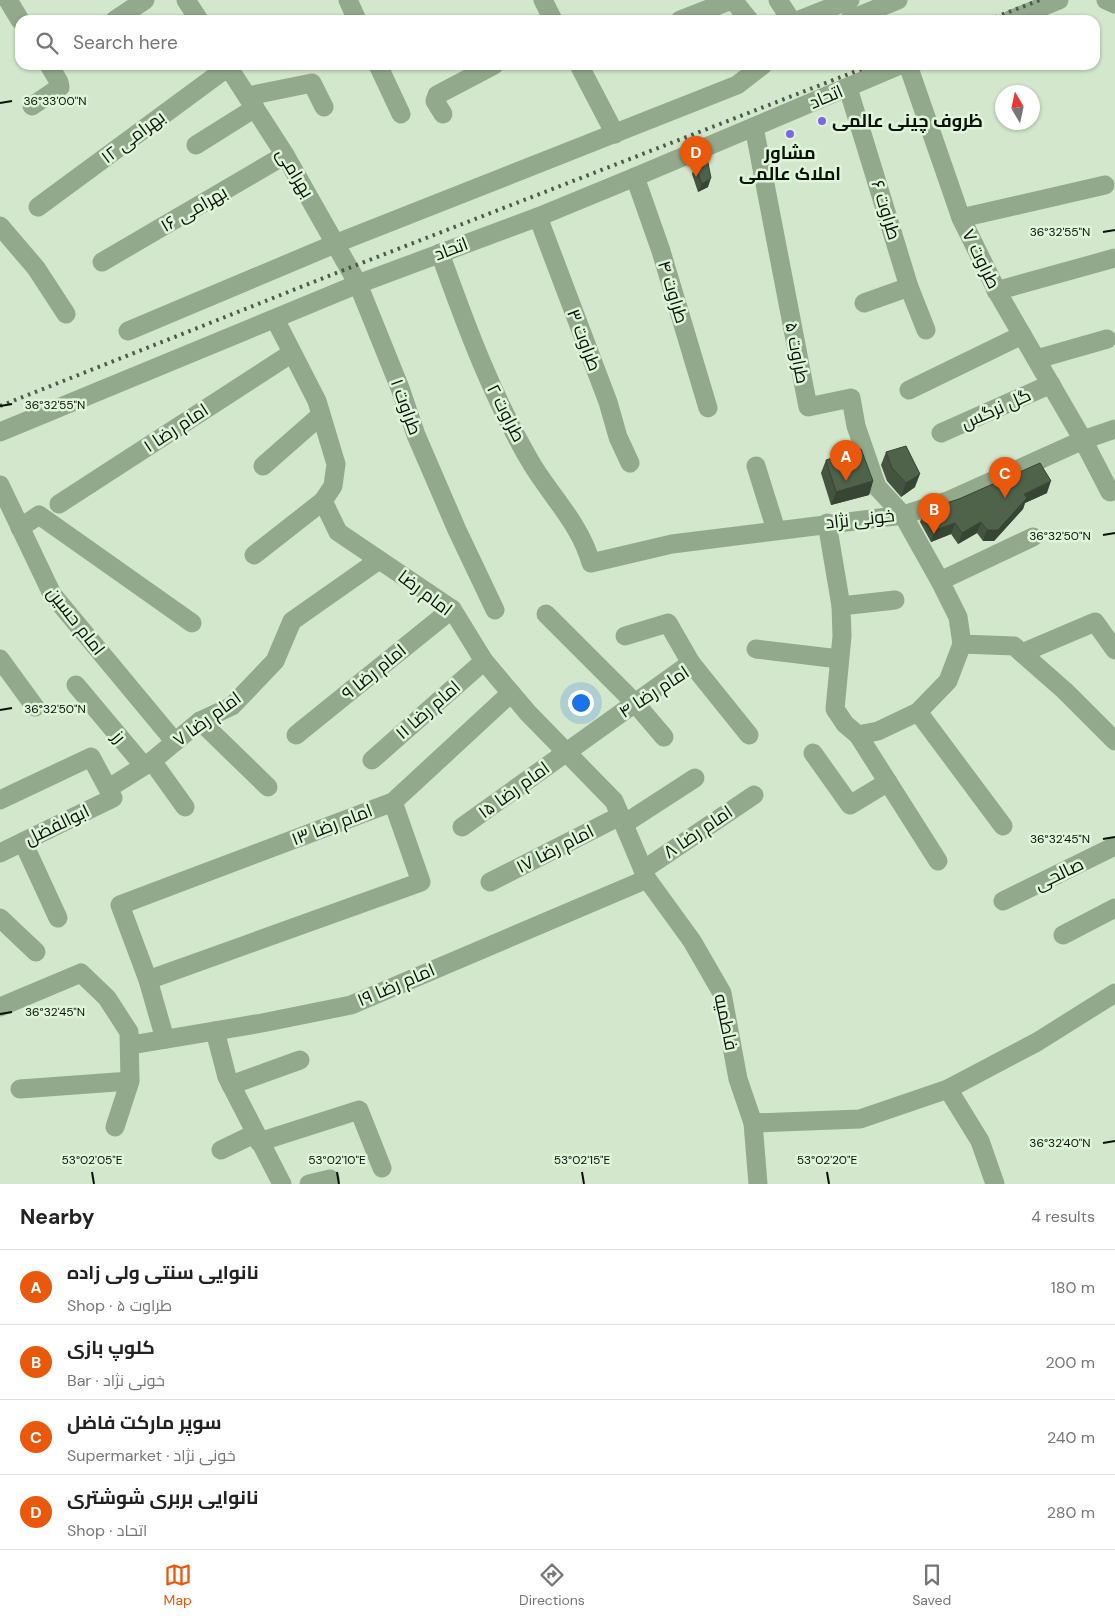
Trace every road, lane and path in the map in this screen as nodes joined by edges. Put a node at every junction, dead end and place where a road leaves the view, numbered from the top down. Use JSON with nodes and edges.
{"nodes":[{"id":1,"x":8,"y":0,"type":"edge"},
{"id":2,"x":145,"y":0,"type":"edge"},
{"id":3,"x":186,"y":0,"type":"edge"},
{"id":4,"x":348,"y":0,"type":"edge"},
{"id":5,"x":543,"y":0,"type":"edge"},
{"id":6,"x":732,"y":0,"type":"edge"},
{"id":7,"x":778,"y":0,"type":"edge"},
{"id":8,"x":850,"y":0,"type":"edge"},
{"id":9,"x":898,"y":0,"type":"edge"},
{"id":10,"x":1059,"y":0,"type":"edge"},
{"id":11,"x":1106,"y":0,"type":"edge"},
{"id":12,"x":1115,"y":4,"type":"edge"},
{"id":13,"x":17,"y":15,"type":"edge"},
{"id":14,"x":122,"y":15,"type":"edge"},
{"id":15,"x":196,"y":15,"type":"edge"},
{"id":16,"x":355,"y":15,"type":"edge"},
{"id":17,"x":550,"y":15,"type":"edge"},
{"id":18,"x":693,"y":15,"type":"edge"},
{"id":19,"x":745,"y":15,"type":"edge"},
{"id":20,"x":788,"y":15,"type":"edge"},
{"id":21,"x":812,"y":15,"type":"edge"},
{"id":22,"x":860,"y":15,"type":"edge"},
{"id":23,"x":1022,"y":15,"type":"edge"},
{"id":24,"x":52,"y":70,"type":"edge"},
{"id":25,"x":222,"y":70,"type":"edge"},
{"id":26,"x":230,"y":70,"type":"edge"},
{"id":27,"x":380,"y":70,"type":"edge"},
{"id":28,"x":484,"y":70,"type":"edge"},
{"id":29,"x":582,"y":70,"type":"edge"},
{"id":30,"x":756,"y":70,"type":"edge"},
{"id":31,"x":889,"y":70,"type":"edge"},
{"id":32,"x":910,"y":70,"type":"edge"},
{"id":33,"x":848,"y":88,"type":"junction"},
{"id":34,"x":252,"y":102,"type":"junction"},
{"id":35,"x":32,"y":106,"type":"dead end"},
{"id":36,"x":324,"y":107,"type":"dead end"},
{"id":37,"x":400,"y":114,"type":"dead end"},
{"id":38,"x":443,"y":114,"type":"dead end"},
{"id":39,"x":754,"y":128,"type":"junction"},
{"id":40,"x":616,"y":134,"type":"junction"},
{"id":41,"x":196,"y":145,"type":"dead end"},
{"id":42,"x":285,"y":155,"type":"junction"},
{"id":43,"x":635,"y":177,"type":"junction"},
{"id":44,"x":1105,"y":185,"type":"dead end"},
{"id":45,"x":38,"y":207,"type":"dead end"},
{"id":46,"x":538,"y":217,"type":"junction"},
{"id":47,"x":962,"y":218,"type":"junction"},
{"id":48,"x":3,"y":235,"type":"edge"},
{"id":49,"x":337,"y":243,"type":"junction"},
{"id":50,"x":440,"y":253,"type":"junction"},
{"id":51,"x":1115,"y":258,"type":"edge"},
{"id":52,"x":102,"y":262,"type":"dead end"},
{"id":53,"x":358,"y":284,"type":"junction"},
{"id":54,"x":909,"y":287,"type":"junction"},
{"id":55,"x":996,"y":291,"type":"junction"},
{"id":56,"x":864,"y":303,"type":"dead end"},
{"id":57,"x":66,"y":314,"type":"dead end"},
{"id":58,"x":275,"y":320,"type":"junction"},
{"id":59,"x":926,"y":330,"type":"dead end"},
{"id":60,"x":128,"y":331,"type":"dead end"},
{"id":61,"x":1022,"y":335,"type":"junction"},
{"id":62,"x":1107,"y":339,"type":"dead end"},
{"id":63,"x":292,"y":353,"type":"junction"},
{"id":64,"x":1036,"y":359,"type":"junction"},
{"id":65,"x":1051,"y":384,"type":"junction"},
{"id":66,"x":909,"y":390,"type":"dead end"},
{"id":67,"x":708,"y":408,"type":"dead end"},
{"id":68,"x":321,"y":415,"type":"junction"},
{"id":69,"x":1115,"y":429,"type":"edge"},
{"id":70,"x":0,"y":432,"type":"edge"},
{"id":71,"x":941,"y":433,"type":"dead end"},
{"id":72,"x":1083,"y":440,"type":"junction"},
{"id":73,"x":630,"y":463,"type":"dead end"},
{"id":74,"x":263,"y":466,"type":"dead end"},
{"id":75,"x":756,"y":466,"type":"dead end"},
{"id":76,"x":0,"y":485,"type":"edge"},
{"id":77,"x":1110,"y":492,"type":"dead end"},
{"id":78,"x":323,"y":501,"type":"junction"},
{"id":79,"x":59,"y":504,"type":"dead end"},
{"id":80,"x":903,"y":515,"type":"junction"},
{"id":81,"x":827,"y":523,"type":"junction"},
{"id":82,"x":20,"y":528,"type":"junction"},
{"id":83,"x":776,"y":530,"type":"junction"},
{"id":84,"x":1033,"y":537,"type":"dead end"},
{"id":85,"x":254,"y":555,"type":"dead end"},
{"id":86,"x":379,"y":560,"type":"junction"},
{"id":87,"x":591,"y":564,"type":"joint"},
{"id":88,"x":940,"y":581,"type":"junction"},
{"id":89,"x":896,"y":600,"type":"dead end"},
{"id":90,"x":841,"y":606,"type":"junction"},
{"id":91,"x":452,"y":609,"type":"junction"},
{"id":92,"x":495,"y":610,"type":"dead end"},
{"id":93,"x":546,"y":614,"type":"dead end"},
{"id":94,"x":192,"y":623,"type":"dead end"},
{"id":95,"x":625,"y":636,"type":"dead end"},
{"id":96,"x":962,"y":644,"type":"junction"},
{"id":97,"x":756,"y":649,"type":"dead end"},
{"id":98,"x":1115,"y":650,"type":"edge"},
{"id":99,"x":1022,"y":653,"type":"junction"},
{"id":100,"x":839,"y":658,"type":"junction"},
{"id":101,"x":0,"y":659,"type":"edge"},
{"id":102,"x":484,"y":661,"type":"junction"},
{"id":103,"x":691,"y":664,"type":"junction"},
{"id":104,"x":76,"y":685,"type":"dead end"},
{"id":105,"x":511,"y":693,"type":"junction"},
{"id":106,"x":635,"y":703,"type":"junction"},
{"id":107,"x":35,"y":707,"type":"dead end"},
{"id":108,"x":918,"y":712,"type":"junction"},
{"id":109,"x":200,"y":721,"type":"junction"},
{"id":110,"x":296,"y":735,"type":"dead end"},
{"id":111,"x":749,"y":735,"type":"dead end"},
{"id":112,"x":858,"y":735,"type":"junction"},
{"id":113,"x":664,"y":737,"type":"dead end"},
{"id":114,"x":1115,"y":741,"type":"edge"},
{"id":115,"x":174,"y":742,"type":"junction"},
{"id":116,"x":566,"y":752,"type":"junction"},
{"id":117,"x":813,"y":753,"type":"dead end"},
{"id":118,"x":372,"y":760,"type":"dead end"},
{"id":119,"x":148,"y":764,"type":"junction"},
{"id":120,"x":695,"y":778,"type":"dead end"},
{"id":121,"x":888,"y":782,"type":"junction"},
{"id":122,"x":268,"y":787,"type":"dead end"},
{"id":123,"x":111,"y":793,"type":"junction"},
{"id":124,"x":754,"y":795,"type":"dead end"},
{"id":125,"x":0,"y":800,"type":"edge"},
{"id":126,"x":393,"y":802,"type":"junction"},
{"id":127,"x":185,"y":807,"type":"dead end"},
{"id":128,"x":622,"y":820,"type":"junction"},
{"id":129,"x":1003,"y":826,"type":"dead end"},
{"id":130,"x":462,"y":827,"type":"dead end"},
{"id":131,"x":23,"y":842,"type":"junction"},
{"id":132,"x":1115,"y":846,"type":"edge"},
{"id":133,"x":0,"y":853,"type":"edge"},
{"id":134,"x":938,"y":861,"type":"dead end"},
{"id":135,"x":645,"y":874,"type":"junction"},
{"id":136,"x":490,"y":882,"type":"dead end"},
{"id":137,"x":1003,"y":901,"type":"dead end"},
{"id":138,"x":1115,"y":908,"type":"edge"},
{"id":139,"x":0,"y":918,"type":"edge"},
{"id":140,"x":58,"y":918,"type":"dead end"},
{"id":141,"x":1063,"y":935,"type":"dead end"},
{"id":142,"x":36,"y":952,"type":"dead end"},
{"id":143,"x":148,"y":980,"type":"junction"},
{"id":144,"x":1115,"y":993,"type":"edge"},
{"id":145,"x":0,"y":1007,"type":"edge"},
{"id":146,"x":215,"y":1031,"type":"junction"},
{"id":147,"x":165,"y":1040,"type":"junction"},
{"id":148,"x":131,"y":1045,"type":"junction"},
{"id":149,"x":300,"y":1060,"type":"dead end"},
{"id":150,"x":130,"y":1081,"type":"junction"},
{"id":151,"x":231,"y":1085,"type":"junction"},
{"id":152,"x":20,"y":1089,"type":"dead end"},
{"id":153,"x":948,"y":1089,"type":"junction"},
{"id":154,"x":753,"y":1123,"type":"junction"},
{"id":155,"x":115,"y":1127,"type":"dead end"},
{"id":156,"x":257,"y":1138,"type":"junction"},
{"id":157,"x":221,"y":1150,"type":"dead end"},
{"id":158,"x":382,"y":1168,"type":"dead end"},
{"id":159,"x":330,"y":1179,"type":"dead end"},
{"id":160,"x":282,"y":1184,"type":"edge"},
{"id":161,"x":309,"y":1184,"type":"edge"},
{"id":162,"x":758,"y":1184,"type":"edge"},
{"id":163,"x":995,"y":1184,"type":"edge"}],
"edges":[{"from":1,"to":13,"type":"street"},
{"from":2,"to":14,"type":"street"},
{"from":3,"to":15,"type":"street"},
{"from":4,"to":16,"type":"street"},
{"from":5,"to":17,"type":"street"},
{"from":6,"to":18,"type":"street"},
{"from":6,"to":19,"type":"street"},
{"from":7,"to":20,"type":"street"},
{"from":8,"to":21,"type":"street"},
{"from":9,"to":22,"type":"street"},
{"from":10,"to":23,"type":"street"},
{"from":11,"to":12,"type":"street"},
{"from":24,"to":35,"type":"street"},
{"from":25,"to":45,"type":"street","name":"بهرامی ۱۲"},
{"from":26,"to":34,"type":"street","name":"بهرامی"},
{"from":27,"to":37,"type":"street"},
{"from":28,"to":38,"type":"street"},
{"from":29,"to":40,"type":"street"},
{"from":30,"to":40,"type":"street"},
{"from":31,"to":33,"type":"street","name":"اتحاد"},
{"from":32,"to":47,"type":"street","name":"طراوت ۷"},
{"from":33,"to":39,"type":"street","name":"اتحاد"},
{"from":33,"to":54,"type":"street","name":"طراوت ۶"},
{"from":34,"to":36,"type":"street"},
{"from":34,"to":41,"type":"street"},
{"from":34,"to":42,"type":"street","name":"بهرامی"},
{"from":39,"to":43,"type":"street","name":"اتحاد"},
{"from":39,"to":80,"type":"street","name":"طراوت ۵"},
{"from":40,"to":49,"type":"street"},
{"from":42,"to":49,"type":"street","name":"بهرامی"},
{"from":42,"to":52,"type":"street","name":"بهرامی ۱۶"},
{"from":43,"to":46,"type":"street","name":"اتحاد"},
{"from":43,"to":67,"type":"street","name":"طراوت ۴"},
{"from":44,"to":47,"type":"street"},
{"from":46,"to":50,"type":"street","name":"اتحاد"},
{"from":46,"to":73,"type":"street","name":"طراوت ۳"},
{"from":47,"to":55,"type":"street","name":"طراوت ۷"},
{"from":48,"to":57,"type":"street"},
{"from":49,"to":53,"type":"street","name":"بهرامی"},
{"from":49,"to":60,"type":"street"},
{"from":50,"to":53,"type":"street","name":"اتحاد"},
{"from":50,"to":87,"type":"street","name":"طراوت ۲"},
{"from":51,"to":55,"type":"street"},
{"from":53,"to":58,"type":"street","name":"اتحاد"},
{"from":53,"to":92,"type":"street","name":"طراوت ۱"},
{"from":54,"to":56,"type":"street"},
{"from":54,"to":59,"type":"street","name":"طراوت ۶"},
{"from":55,"to":61,"type":"street","name":"طراوت ۷"},
{"from":58,"to":63,"type":"street"},
{"from":58,"to":70,"type":"street","name":"اتحاد"},
{"from":61,"to":64,"type":"street","name":"طراوت ۷"},
{"from":61,"to":66,"type":"street"},
{"from":62,"to":64,"type":"street"},
{"from":63,"to":68,"type":"street"},
{"from":63,"to":79,"type":"street","name":"امام رضا ۱"},
{"from":64,"to":65,"type":"street","name":"طراوت ۷"},
{"from":65,"to":71,"type":"street","name":"گل نرگس"},
{"from":65,"to":72,"type":"street","name":"طراوت ۷"},
{"from":68,"to":74,"type":"street"},
{"from":68,"to":78,"type":"street"},
{"from":69,"to":72,"type":"street","name":"خونی نژاد"},
{"from":72,"to":77,"type":"street","name":"طراوت ۷"},
{"from":72,"to":80,"type":"street","name":"خونی نژاد"},
{"from":75,"to":83,"type":"street"},
{"from":76,"to":82,"type":"street","name":"امام حسین"},
{"from":78,"to":85,"type":"street"},
{"from":78,"to":86,"type":"street","name":"امام رضا"},
{"from":80,"to":81,"type":"street","name":"خونی نژاد"},
{"from":80,"to":88,"type":"street"},
{"from":81,"to":83,"type":"street","name":"خونی نژاد"},
{"from":81,"to":90,"type":"street"},
{"from":82,"to":94,"type":"street"},
{"from":82,"to":115,"type":"street","name":"امام حسین"},
{"from":83,"to":87,"type":"street","name":"خونی نژاد"},
{"from":84,"to":88,"type":"street"},
{"from":86,"to":91,"type":"street","name":"امام رضا"},
{"from":86,"to":109,"type":"street","name":"امام رضا ۷"},
{"from":88,"to":96,"type":"street"},
{"from":89,"to":90,"type":"street"},
{"from":90,"to":100,"type":"street"},
{"from":91,"to":102,"type":"street","name":"امام رضا"},
{"from":91,"to":110,"type":"street","name":"امام رضا ۹"},
{"from":93,"to":106,"type":"street"},
{"from":95,"to":103,"type":"street"},
{"from":96,"to":99,"type":"street"},
{"from":96,"to":108,"type":"street"},
{"from":97,"to":100,"type":"street"},
{"from":98,"to":99,"type":"street"},
{"from":99,"to":114,"type":"street"},
{"from":100,"to":112,"type":"street"},
{"from":101,"to":107,"type":"street"},
{"from":102,"to":105,"type":"street","name":"امام رضا"},
{"from":102,"to":118,"type":"street","name":"امام رضا ۱۱"},
{"from":103,"to":106,"type":"street","name":"امام رضا ۴"},
{"from":103,"to":111,"type":"street","name":"امام رضا ۴"},
{"from":104,"to":119,"type":"street","name":"رز"},
{"from":105,"to":116,"type":"street","name":"امام رضا"},
{"from":105,"to":126,"type":"street","name":"امام رضا ۱۳"},
{"from":106,"to":113,"type":"street"},
{"from":106,"to":116,"type":"street","name":"امام رضا ۴"},
{"from":108,"to":112,"type":"street"},
{"from":108,"to":129,"type":"street"},
{"from":109,"to":115,"type":"street","name":"امام رضا ۷"},
{"from":109,"to":122,"type":"street"},
{"from":112,"to":121,"type":"street"},
{"from":115,"to":119,"type":"street","name":"امام رضا ۷"},
{"from":116,"to":128,"type":"street","name":"امام رضا"},
{"from":116,"to":130,"type":"street","name":"امام رضا ۱۵"},
{"from":117,"to":121,"type":"street"},
{"from":119,"to":123,"type":"street","name":"امام رضا ۷"},
{"from":119,"to":127,"type":"street","name":"رز"},
{"from":120,"to":128,"type":"street","name":"امام رضا ۱۷"},
{"from":121,"to":134,"type":"street"},
{"from":123,"to":125,"type":"street"},
{"from":123,"to":131,"type":"street","name":"ابوالفضل"},
{"from":124,"to":135,"type":"street","name":"امام رضا ۸"},
{"from":126,"to":143,"type":"street","name":"امام رضا ۱۳"},
{"from":126,"to":143,"type":"street"},
{"from":128,"to":135,"type":"street","name":"امام رضا"},
{"from":128,"to":136,"type":"street","name":"امام رضا ۱۷"},
{"from":131,"to":133,"type":"street","name":"ابوالفضل"},
{"from":131,"to":140,"type":"street"},
{"from":132,"to":137,"type":"street","name":"صالحی"},
{"from":135,"to":146,"type":"street","name":"امام رضا ۱۹"},
{"from":135,"to":154,"type":"street","name":"فاطمیه"},
{"from":138,"to":141,"type":"street"},
{"from":139,"to":142,"type":"street"},
{"from":143,"to":147,"type":"street"},
{"from":144,"to":153,"type":"street"},
{"from":145,"to":148,"type":"street"},
{"from":146,"to":147,"type":"street","name":"امام رضا ۱۹"},
{"from":146,"to":151,"type":"street"},
{"from":147,"to":148,"type":"street","name":"امام رضا ۱۹"},
{"from":148,"to":150,"type":"street"},
{"from":149,"to":151,"type":"street"},
{"from":150,"to":152,"type":"street"},
{"from":150,"to":155,"type":"street"},
{"from":151,"to":156,"type":"street"},
{"from":153,"to":154,"type":"street"},
{"from":153,"to":163,"type":"street"},
{"from":154,"to":162,"type":"street","name":"فاطمیه"},
{"from":156,"to":157,"type":"street"},
{"from":156,"to":158,"type":"street"},
{"from":156,"to":160,"type":"street"},
{"from":159,"to":161,"type":"street"}]}
